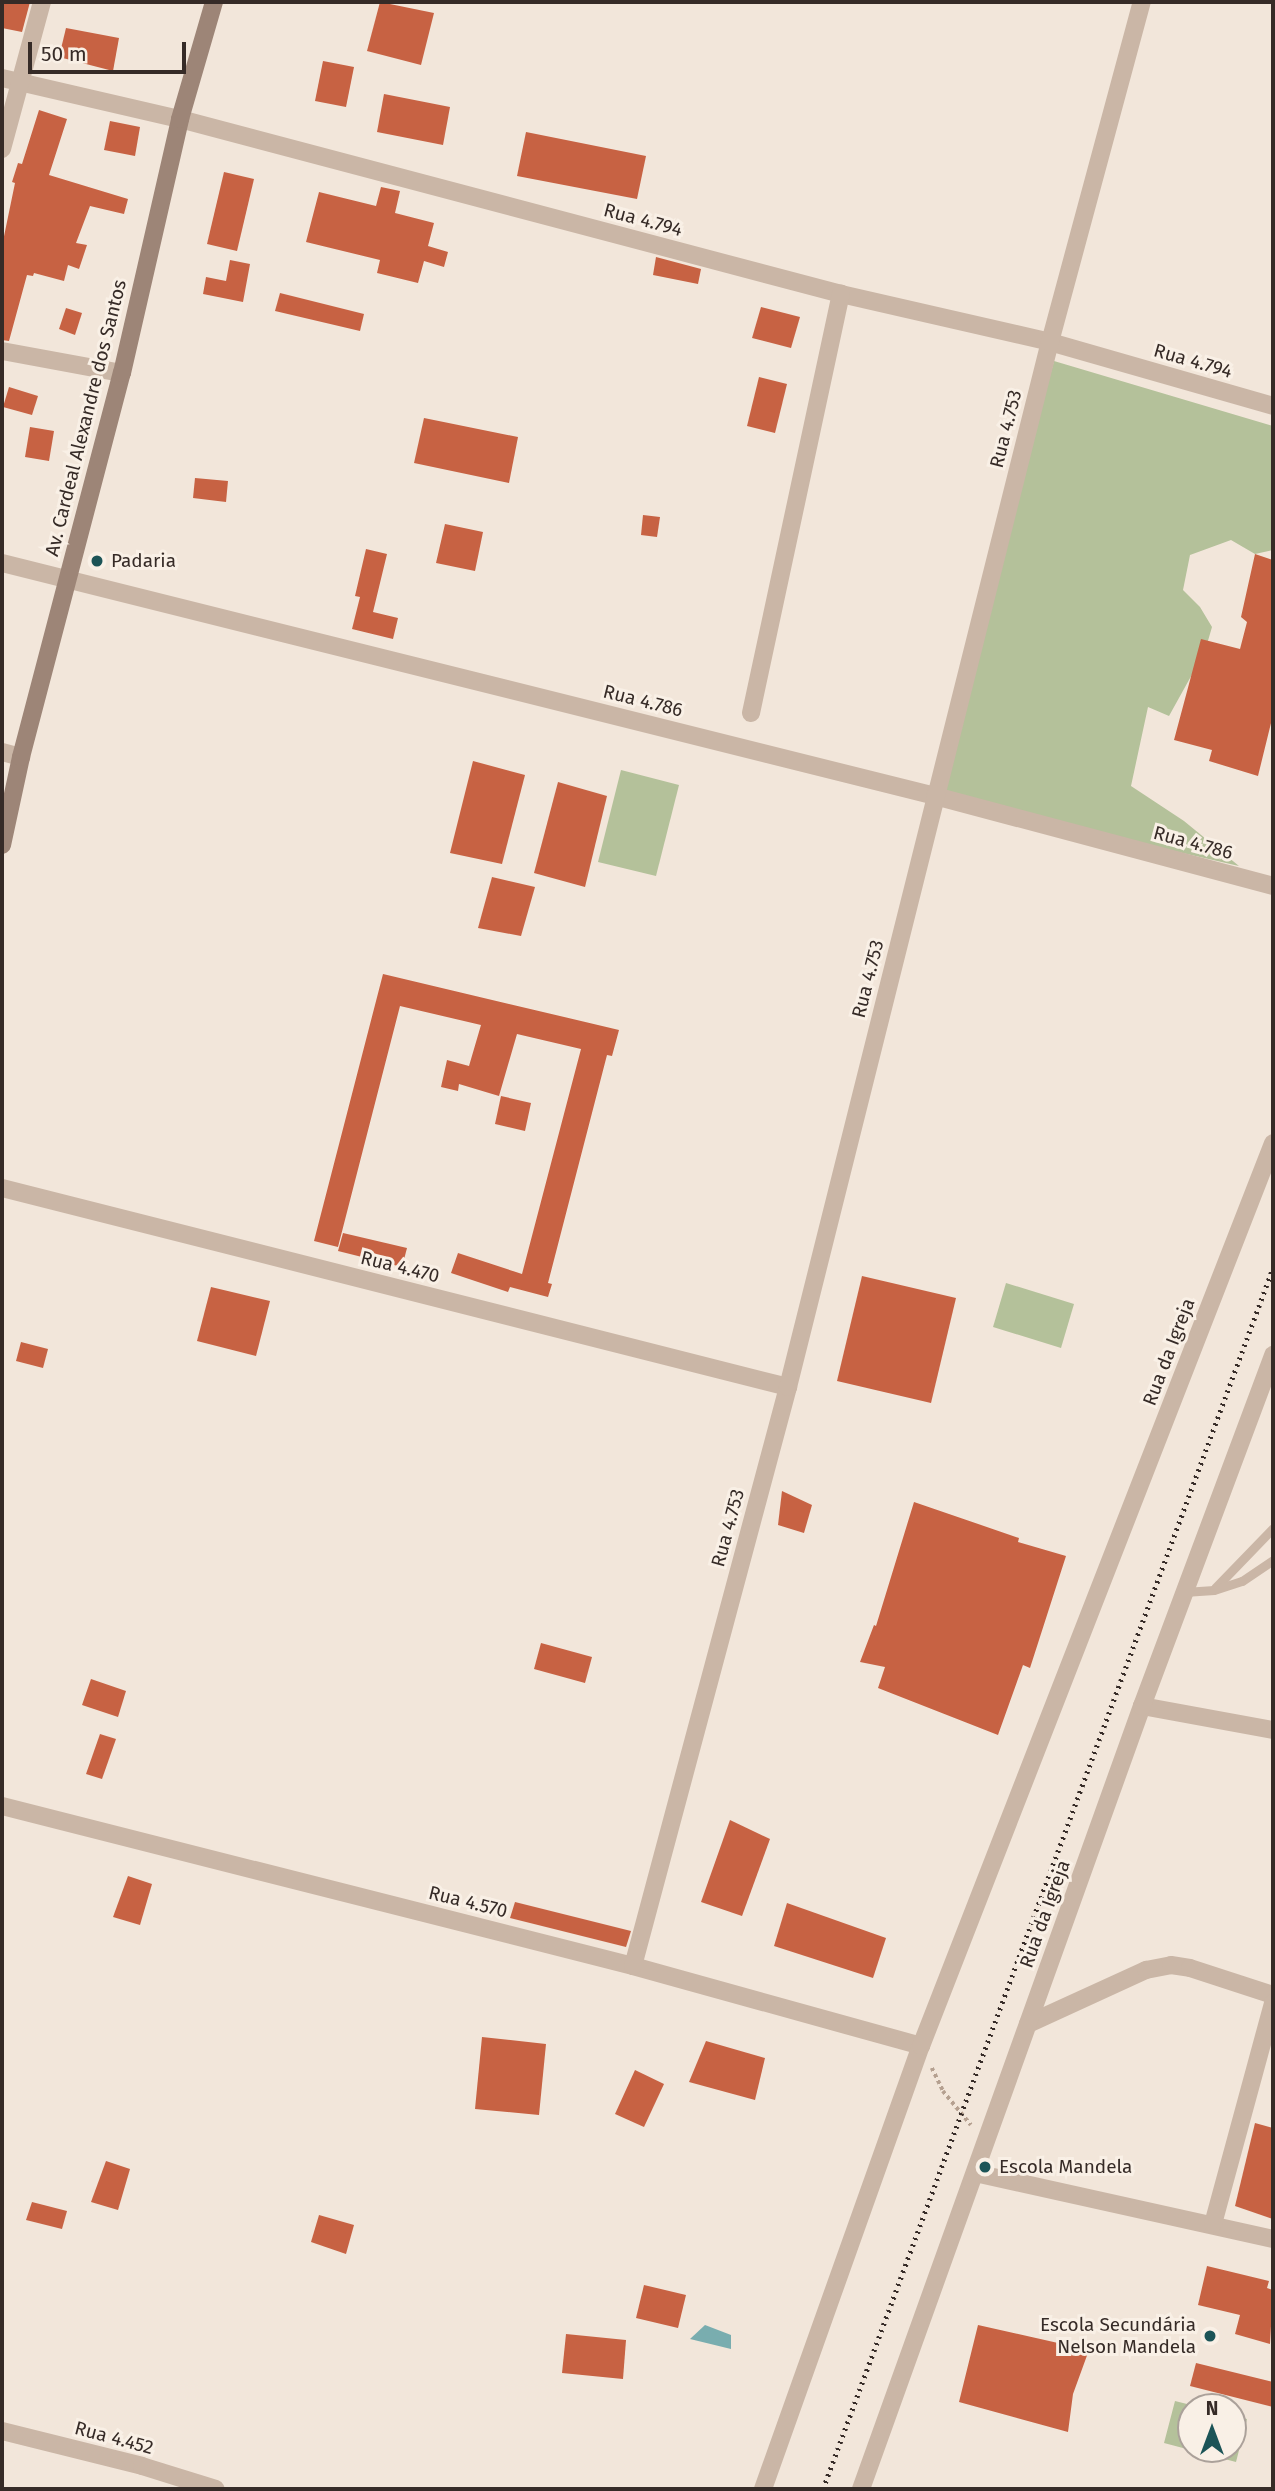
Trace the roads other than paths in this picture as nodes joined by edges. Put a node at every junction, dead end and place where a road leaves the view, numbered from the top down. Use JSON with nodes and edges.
{"nodes":[{"id":1,"x":42,"y":2,"type":"edge"},
{"id":2,"x":214,"y":2,"type":"edge"},
{"id":3,"x":1142,"y":2,"type":"edge"},
{"id":4,"x":10,"y":80,"type":"edge"},
{"id":5,"x":180,"y":119,"type":"junction"},
{"id":6,"x":2,"y":149,"type":"edge"},
{"id":7,"x":841,"y":295,"type":"junction"},
{"id":8,"x":1050,"y":342,"type":"junction"},
{"id":9,"x":2,"y":351,"type":"edge"},
{"id":10,"x":122,"y":373,"type":"junction"},
{"id":11,"x":1273,"y":406,"type":"edge"},
{"id":12,"x":2,"y":562,"type":"edge"},
{"id":13,"x":67,"y":578,"type":"junction"},
{"id":14,"x":751,"y":713,"type":"dead end"},
{"id":15,"x":2,"y":752,"type":"edge"},
{"id":16,"x":22,"y":757,"type":"junction"},
{"id":17,"x":935,"y":796,"type":"junction"},
{"id":18,"x":2,"y":845,"type":"edge"},
{"id":19,"x":1273,"y":886,"type":"edge"},
{"id":20,"x":1273,"y":1143,"type":"edge"},
{"id":21,"x":2,"y":1188,"type":"edge"},
{"id":22,"x":1273,"y":1355,"type":"edge"},
{"id":23,"x":788,"y":1387,"type":"junction"},
{"id":24,"x":1273,"y":1528,"type":"edge"},
{"id":25,"x":1273,"y":1560,"type":"edge"},
{"id":26,"x":1214,"y":1590,"type":"junction"},
{"id":27,"x":1184,"y":1592,"type":"junction"},
{"id":28,"x":1142,"y":1706,"type":"junction"},
{"id":29,"x":1273,"y":1730,"type":"edge"},
{"id":30,"x":2,"y":1805,"type":"edge"},
{"id":31,"x":633,"y":1966,"type":"junction"},
{"id":32,"x":1273,"y":1995,"type":"edge"},
{"id":33,"x":1273,"y":2003,"type":"edge"},
{"id":34,"x":1028,"y":2024,"type":"junction"},
{"id":35,"x":921,"y":2046,"type":"junction"},
{"id":36,"x":975,"y":2173,"type":"junction"},
{"id":37,"x":1213,"y":2224,"type":"junction"},
{"id":38,"x":1273,"y":2239,"type":"edge"},
{"id":39,"x":2,"y":2431,"type":"edge"},
{"id":40,"x":216,"y":2489,"type":"edge"},
{"id":41,"x":763,"y":2489,"type":"edge"},
{"id":42,"x":861,"y":2489,"type":"edge"}],
"edges":[{"from":1,"to":4,"type":"street"},
{"from":2,"to":5,"type":"main road","name":"Av. Cardeal Alexandre dos Santos"},
{"from":3,"to":8,"type":"street","name":"Rua 4.753"},
{"from":4,"to":5,"type":"street","name":"Rua 4.794"},
{"from":4,"to":6,"type":"street"},
{"from":5,"to":7,"type":"street","name":"Rua 4.794"},
{"from":5,"to":10,"type":"main road","name":"Av. Cardeal Alexandre dos Santos"},
{"from":7,"to":8,"type":"street","name":"Rua 4.794"},
{"from":7,"to":14,"type":"street"},
{"from":8,"to":11,"type":"street","name":"Rua 4.794"},
{"from":8,"to":17,"type":"street","name":"Rua 4.753"},
{"from":9,"to":10,"type":"street"},
{"from":10,"to":13,"type":"main road","name":"Av. Cardeal Alexandre dos Santos"},
{"from":12,"to":13,"type":"street","name":"Rua 4.786"},
{"from":13,"to":16,"type":"main road","name":"Av. Cardeal Alexandre dos Santos"},
{"from":13,"to":17,"type":"street","name":"Rua 4.786"},
{"from":15,"to":16,"type":"street"},
{"from":16,"to":18,"type":"main road","name":"Av. Cardeal Alexandre dos Santos"},
{"from":17,"to":19,"type":"street","name":"Rua 4.786"},
{"from":17,"to":23,"type":"street","name":"Rua 4.753"},
{"from":20,"to":35,"type":"street","name":"Rua da Igreja"},
{"from":21,"to":23,"type":"street","name":"Rua 4.470"},
{"from":22,"to":27,"type":"street","name":"Rua da Igreja"},
{"from":23,"to":31,"type":"street","name":"Rua 4.753"},
{"from":24,"to":26,"type":"lane"},
{"from":25,"to":26,"type":"lane"},
{"from":26,"to":27,"type":"lane"},
{"from":27,"to":28,"type":"street","name":"Rua da Igreja"},
{"from":28,"to":29,"type":"street"},
{"from":28,"to":34,"type":"street","name":"Rua da Igreja"},
{"from":30,"to":31,"type":"street","name":"Rua 4.570"},
{"from":31,"to":35,"type":"street","name":"Rua 4.570"},
{"from":32,"to":34,"type":"street"},
{"from":33,"to":37,"type":"street"},
{"from":34,"to":36,"type":"street","name":"Rua da Igreja"},
{"from":35,"to":41,"type":"street","name":"Rua da Igreja"},
{"from":36,"to":37,"type":"street"},
{"from":36,"to":42,"type":"street","name":"Rua da Igreja"},
{"from":37,"to":38,"type":"street"},
{"from":39,"to":40,"type":"street","name":"Rua 4.452"}]}
